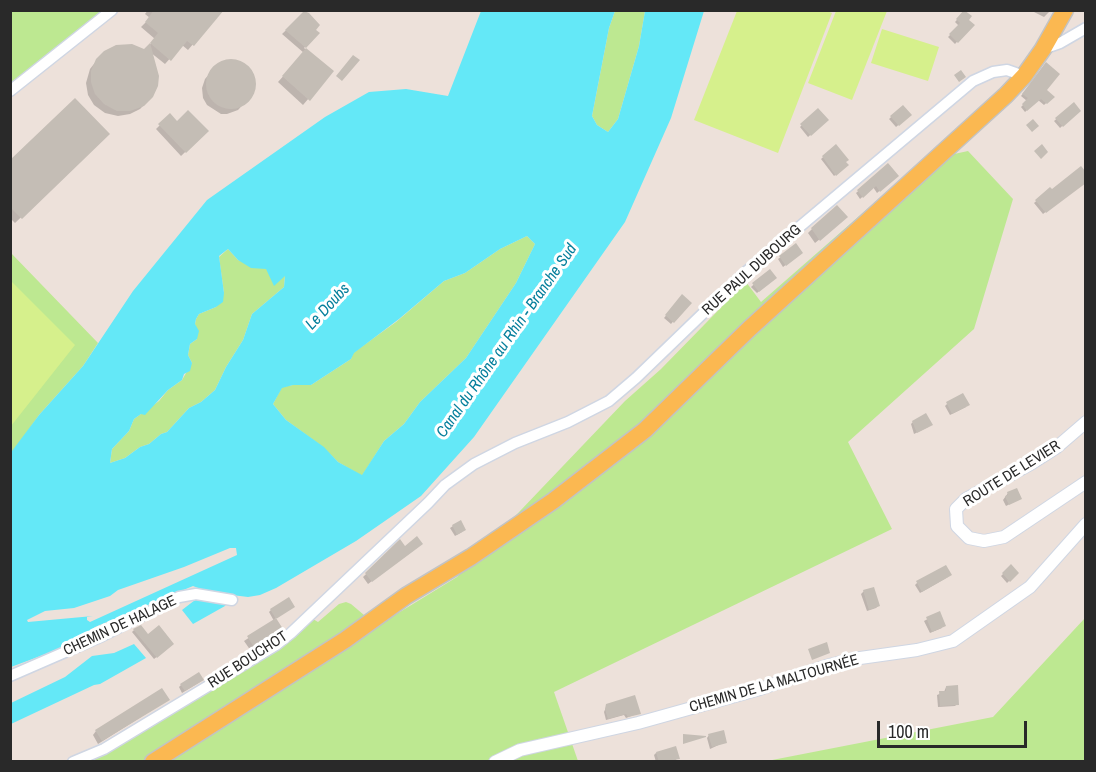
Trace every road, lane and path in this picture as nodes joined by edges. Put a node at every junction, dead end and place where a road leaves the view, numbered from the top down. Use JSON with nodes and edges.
{"nodes":[{"id":1,"x":112,"y":10,"type":"edge"},
{"id":2,"x":1065,"y":10,"type":"edge"},
{"id":3,"x":1086,"y":28,"type":"edge"},
{"id":4,"x":1043,"y":49,"type":"junction"},
{"id":5,"x":1024,"y":76,"type":"junction"},
{"id":6,"x":10,"y":92,"type":"edge"},
{"id":7,"x":1086,"y":422,"type":"edge"},
{"id":8,"x":1086,"y":482,"type":"edge"},
{"id":9,"x":428,"y":503,"type":"joint"},
{"id":10,"x":1086,"y":524,"type":"edge"},
{"id":11,"x":232,"y":600,"type":"dead end"},
{"id":12,"x":10,"y":676,"type":"edge"},
{"id":13,"x":73,"y":762,"type":"edge"},
{"id":14,"x":153,"y":762,"type":"edge"},
{"id":15,"x":495,"y":762,"type":"edge"}],
"edges":[{"from":1,"to":6,"type":"street"},
{"from":2,"to":4,"type":"main road"},
{"from":3,"to":4,"type":"street"},
{"from":4,"to":5,"type":"main road"},
{"from":5,"to":9,"type":"street","name":"RUE PAUL DUBOURG"},
{"from":5,"to":14,"type":"main road"},
{"from":7,"to":8,"type":"street","name":"ROUTE DE LEVIER"},
{"from":9,"to":13,"type":"street","name":"RUE BOUCHOT"},
{"from":10,"to":15,"type":"street","name":"CHEMIN DE LA MALTOURNÉE"},
{"from":11,"to":12,"type":"street","name":"CHEMIN DE HALAGE"}]}
